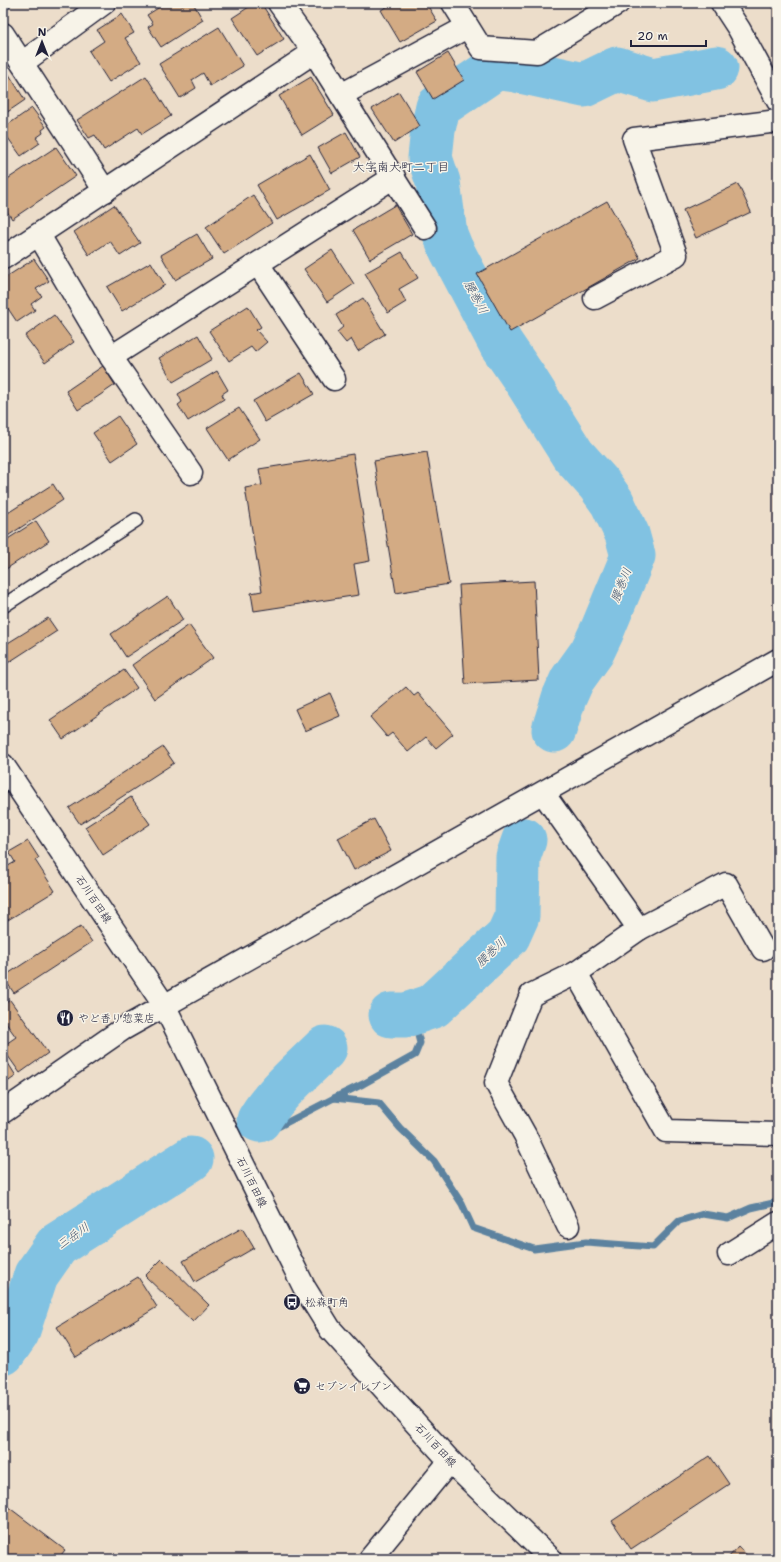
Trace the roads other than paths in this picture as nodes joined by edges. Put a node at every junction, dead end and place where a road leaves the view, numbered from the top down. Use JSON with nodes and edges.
{"nodes":[{"id":1,"x":104,"y":3,"type":"edge"},
{"id":2,"x":279,"y":3,"type":"edge"},
{"id":3,"x":453,"y":3,"type":"edge"},
{"id":4,"x":618,"y":3,"type":"edge"},
{"id":5,"x":722,"y":3,"type":"edge"},
{"id":6,"x":468,"y":27,"type":"junction"},
{"id":7,"x":3,"y":34,"type":"edge"},
{"id":8,"x":314,"y":52,"type":"junction"},
{"id":9,"x":22,"y":63,"type":"junction"},
{"id":10,"x":342,"y":95,"type":"junction"},
{"id":11,"x":778,"y":101,"type":"edge"},
{"id":12,"x":778,"y":121,"type":"edge"},
{"id":13,"x":394,"y":178,"type":"junction"},
{"id":14,"x":105,"y":191,"type":"junction"},
{"id":15,"x":425,"y":228,"type":"dead end"},
{"id":16,"x":39,"y":234,"type":"junction"},
{"id":17,"x":3,"y":258,"type":"edge"},
{"id":18,"x":258,"y":264,"type":"junction"},
{"id":19,"x":595,"y":298,"type":"dead end"},
{"id":20,"x":111,"y":357,"type":"junction"},
{"id":21,"x":334,"y":379,"type":"dead end"},
{"id":22,"x":191,"y":474,"type":"dead end"},
{"id":23,"x":136,"y":520,"type":"dead end"},
{"id":24,"x":3,"y":606,"type":"edge"},
{"id":25,"x":778,"y":660,"type":"edge"},
{"id":26,"x":3,"y":765,"type":"edge"},
{"id":27,"x":543,"y":793,"type":"junction"},
{"id":28,"x":639,"y":929,"type":"junction"},
{"id":29,"x":763,"y":949,"type":"dead end"},
{"id":30,"x":576,"y":973,"type":"junction"},
{"id":31,"x":164,"y":1005,"type":"junction"},
{"id":32,"x":3,"y":1112,"type":"edge"},
{"id":33,"x":778,"y":1134,"type":"edge"},
{"id":34,"x":778,"y":1223,"type":"edge"},
{"id":35,"x":568,"y":1226,"type":"dead end"},
{"id":36,"x":729,"y":1254,"type":"dead end"},
{"id":37,"x":450,"y":1461,"type":"junction"},
{"id":38,"x":370,"y":1559,"type":"edge"},
{"id":39,"x":551,"y":1559,"type":"edge"}],
"edges":[{"from":1,"to":9,"type":"street"},
{"from":2,"to":8,"type":"street"},
{"from":3,"to":6,"type":"street"},
{"from":4,"to":6,"type":"street"},
{"from":5,"to":11,"type":"street"},
{"from":6,"to":10,"type":"street"},
{"from":7,"to":9,"type":"street"},
{"from":8,"to":10,"type":"street"},
{"from":8,"to":14,"type":"street"},
{"from":9,"to":14,"type":"street"},
{"from":10,"to":13,"type":"street"},
{"from":12,"to":19,"type":"street"},
{"from":13,"to":15,"type":"street"},
{"from":13,"to":18,"type":"street"},
{"from":14,"to":16,"type":"street"},
{"from":16,"to":17,"type":"street"},
{"from":16,"to":20,"type":"street"},
{"from":18,"to":20,"type":"street"},
{"from":18,"to":21,"type":"street"},
{"from":20,"to":22,"type":"street"},
{"from":23,"to":24,"type":"lane"},
{"from":25,"to":27,"type":"street"},
{"from":26,"to":31,"type":"street","name":"石川百田線"},
{"from":27,"to":28,"type":"street"},
{"from":27,"to":31,"type":"street"},
{"from":28,"to":29,"type":"street"},
{"from":28,"to":30,"type":"street"},
{"from":30,"to":33,"type":"street"},
{"from":30,"to":35,"type":"street"},
{"from":31,"to":32,"type":"street"},
{"from":31,"to":37,"type":"street","name":"石川百田線"},
{"from":34,"to":36,"type":"street"},
{"from":37,"to":38,"type":"street"},
{"from":37,"to":39,"type":"street","name":"石川百田線"}]}
